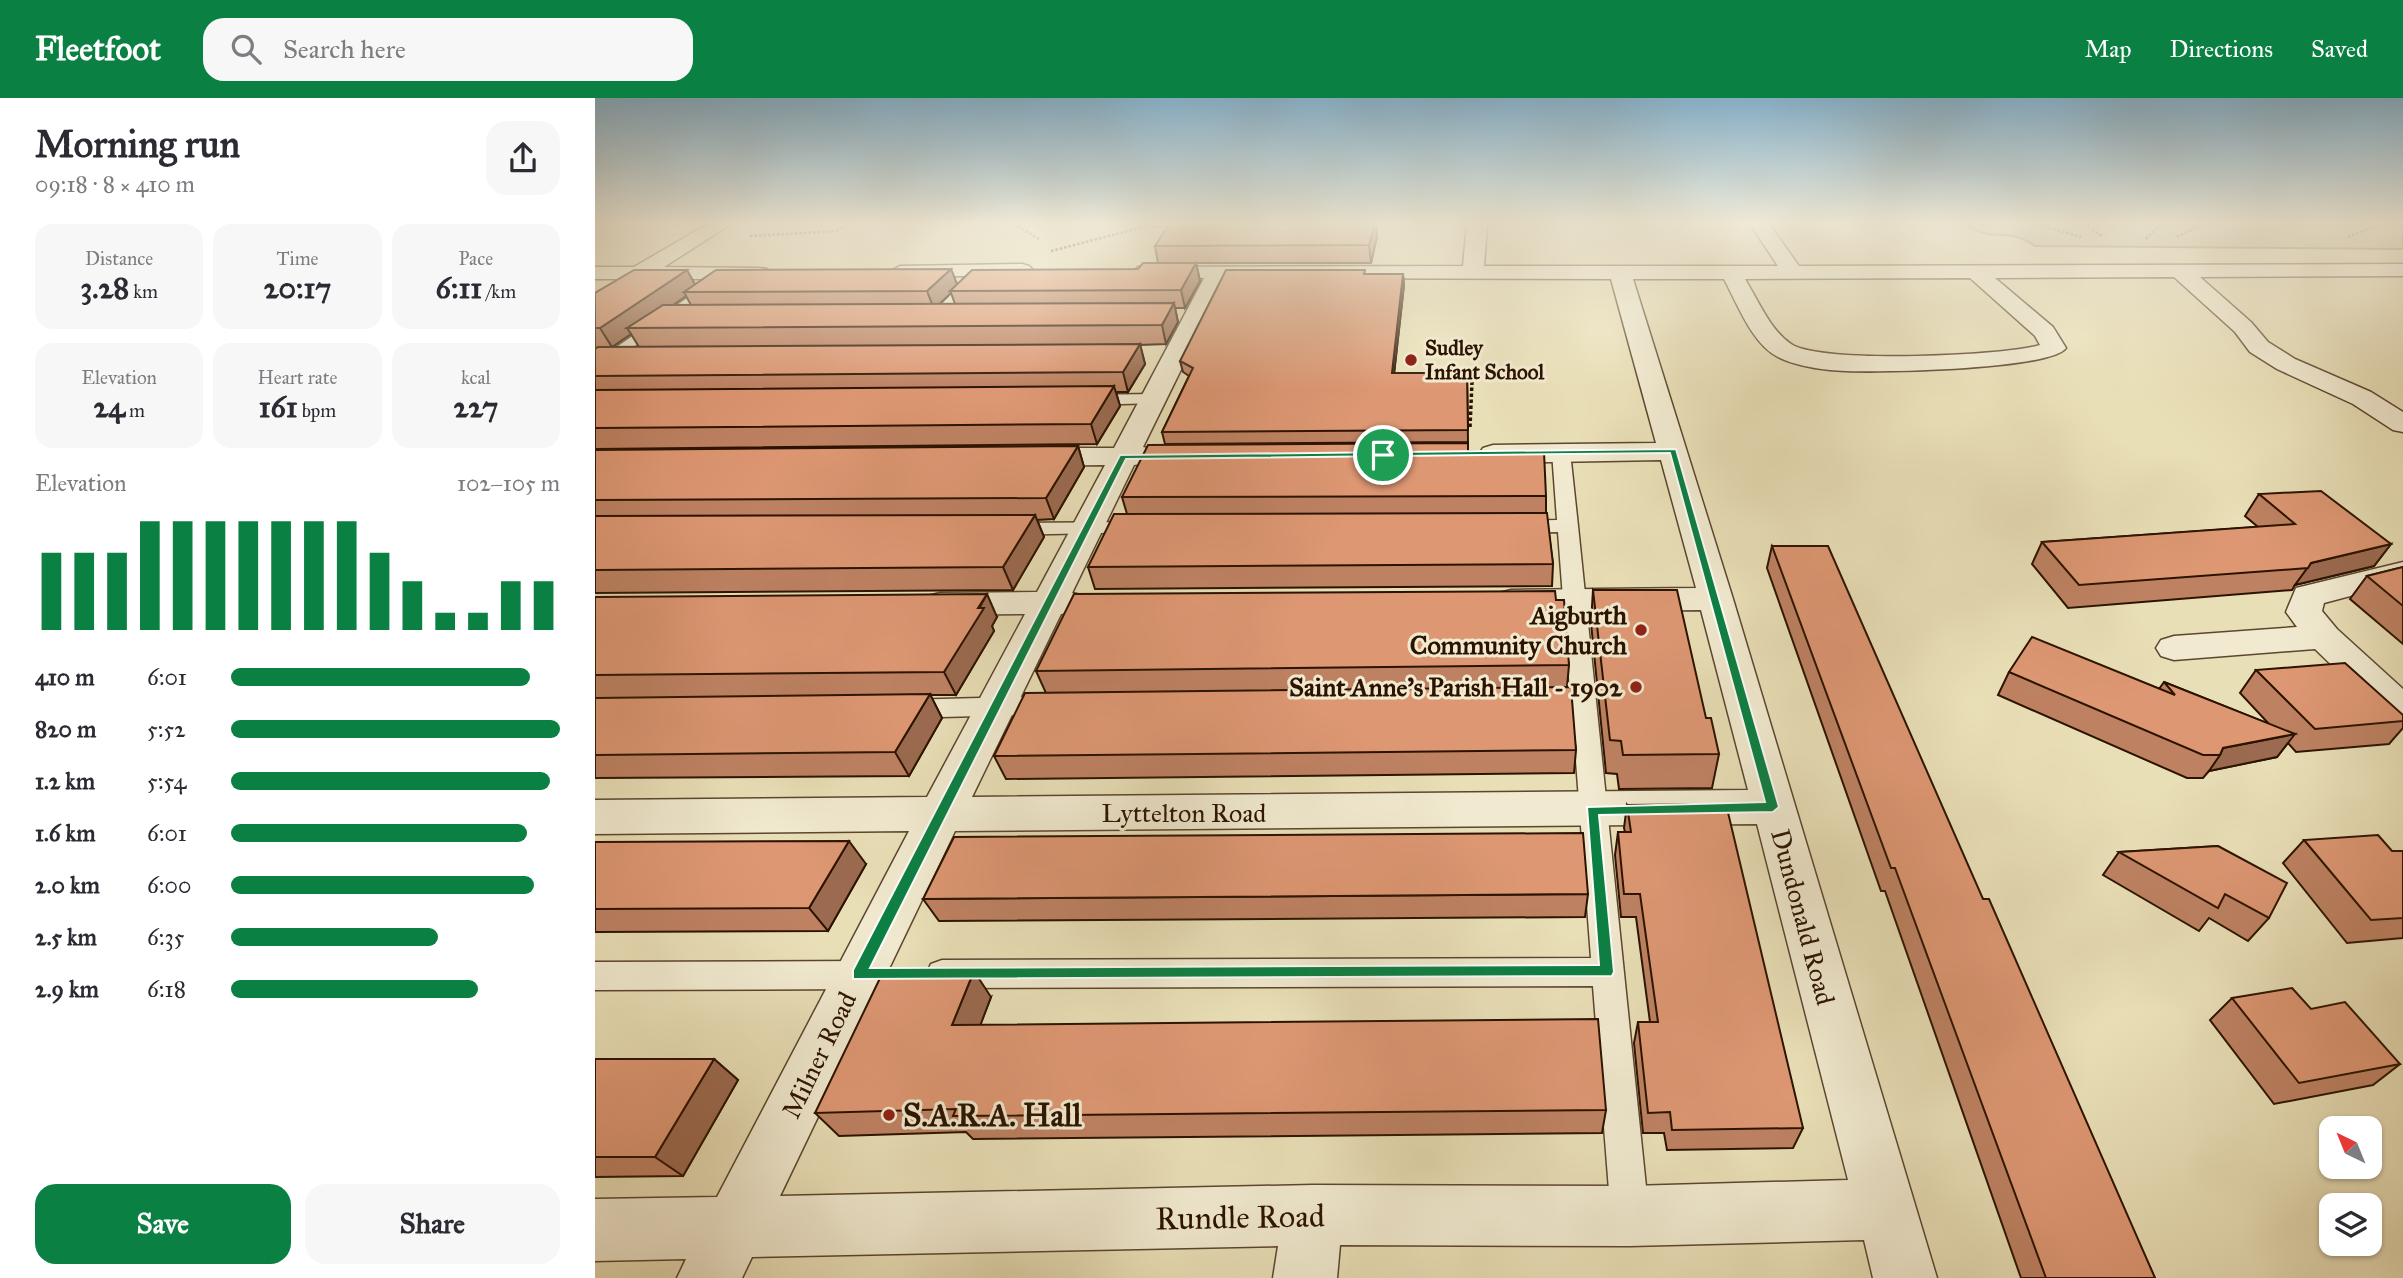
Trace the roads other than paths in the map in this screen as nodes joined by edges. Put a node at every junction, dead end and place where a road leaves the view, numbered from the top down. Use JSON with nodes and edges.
{"nodes":[{"id":1,"x":628,"y":279,"type":"edge"},
{"id":2,"x":724,"y":279,"type":"edge"},
{"id":3,"x":975,"y":279,"type":"edge"},
{"id":4,"x":1213,"y":279,"type":"edge"},
{"id":5,"x":1622,"y":279,"type":"edge"},
{"id":6,"x":1735,"y":279,"type":"edge"},
{"id":7,"x":1984,"y":279,"type":"edge"},
{"id":8,"x":2189,"y":279,"type":"edge"},
{"id":9,"x":966,"y":289,"type":"edge"},
{"id":10,"x":606,"y":292,"type":"edge"},
{"id":11,"x":669,"y":317,"type":"junction"},
{"id":12,"x":696,"y":317,"type":"edge"},
{"id":13,"x":652,"y":357,"type":"edge"},
{"id":14,"x":600,"y":361,"type":"edge"},
{"id":15,"x":2403,"y":393,"type":"edge"},
{"id":16,"x":2362,"y":398,"type":"junction"},
{"id":17,"x":1153,"y":399,"type":"junction"},
{"id":18,"x":1070,"y":400,"type":"edge"},
{"id":19,"x":2403,"y":424,"type":"edge"},
{"id":20,"x":1470,"y":444,"type":"edge"},
{"id":21,"x":1673,"y":451,"type":"junction"},
{"id":22,"x":1561,"y":452,"type":"junction"},
{"id":23,"x":1179,"y":456,"type":"edge"},
{"id":24,"x":998,"y":457,"type":"edge"},
{"id":25,"x":1123,"y":457,"type":"junction"},
{"id":26,"x":1567,"y":526,"type":"junction"},
{"id":27,"x":1498,"y":527,"type":"edge"},
{"id":28,"x":1164,"y":528,"type":"edge"},
{"id":29,"x":992,"y":529,"type":"edge"},
{"id":30,"x":1086,"y":529,"type":"junction"},
{"id":31,"x":2403,"y":572,"type":"edge"},
{"id":32,"x":1716,"y":599,"type":"junction"},
{"id":33,"x":1573,"y":600,"type":"junction"},
{"id":34,"x":1477,"y":601,"type":"edge"},
{"id":35,"x":1048,"y":603,"type":"junction"},
{"id":36,"x":1103,"y":603,"type":"edge"},
{"id":37,"x":911,"y":604,"type":"edge"},
{"id":38,"x":2324,"y":638,"type":"junction"},
{"id":39,"x":2174,"y":648,"type":"dead end"},
{"id":40,"x":1582,"y":699,"type":"junction"},
{"id":41,"x":1513,"y":700,"type":"edge"},
{"id":42,"x":1080,"y":705,"type":"edge"},
{"id":43,"x":995,"y":707,"type":"junction"},
{"id":44,"x":887,"y":709,"type":"edge"},
{"id":45,"x":2403,"y":711,"type":"edge"},
{"id":46,"x":1773,"y":807,"type":"junction"},
{"id":47,"x":1592,"y":811,"type":"junction"},
{"id":48,"x":941,"y":814,"type":"junction"},
{"id":49,"x":595,"y":817,"type":"edge"},
{"id":50,"x":1607,"y":972,"type":"junction"},
{"id":51,"x":890,"y":974,"type":"junction"},
{"id":52,"x":595,"y":976,"type":"edge"},
{"id":53,"x":1884,"y":1209,"type":"junction"},
{"id":54,"x":1313,"y":1215,"type":"junction"},
{"id":55,"x":1630,"y":1216,"type":"junction"},
{"id":56,"x":595,"y":1230,"type":"edge"},
{"id":57,"x":722,"y":1253,"type":"edge"},
{"id":58,"x":1305,"y":1278,"type":"edge"},
{"id":59,"x":1905,"y":1278,"type":"edge"}],
"edges":[{"from":1,"to":10,"type":"street"},
{"from":2,"to":11,"type":"lane"},
{"from":3,"to":9,"type":"lane"},
{"from":4,"to":17,"type":"street","name":"Milner Road"},
{"from":5,"to":21,"type":"street","name":"Dundonald Road"},
{"from":6,"to":7,"type":"street"},
{"from":8,"to":16,"type":"street"},
{"from":11,"to":12,"type":"lane"},
{"from":11,"to":14,"type":"lane"},
{"from":13,"to":14,"type":"street"},
{"from":15,"to":16,"type":"street"},
{"from":16,"to":19,"type":"street"},
{"from":17,"to":18,"type":"lane"},
{"from":17,"to":25,"type":"street","name":"Milner Road"},
{"from":20,"to":22,"type":"street"},
{"from":21,"to":22,"type":"street"},
{"from":21,"to":32,"type":"street","name":"Dundonald Road"},
{"from":22,"to":26,"type":"lane"},
{"from":23,"to":25,"type":"street"},
{"from":24,"to":25,"type":"street"},
{"from":25,"to":30,"type":"street","name":"Milner Road"},
{"from":26,"to":27,"type":"lane"},
{"from":26,"to":33,"type":"lane"},
{"from":28,"to":30,"type":"lane"},
{"from":29,"to":30,"type":"lane"},
{"from":30,"to":35,"type":"street","name":"Milner Road"},
{"from":31,"to":38,"type":"street"},
{"from":32,"to":33,"type":"street"},
{"from":32,"to":46,"type":"street","name":"Dundonald Road"},
{"from":33,"to":34,"type":"street"},
{"from":33,"to":40,"type":"lane"},
{"from":35,"to":36,"type":"street"},
{"from":35,"to":37,"type":"street"},
{"from":35,"to":43,"type":"street","name":"Milner Road"},
{"from":38,"to":39,"type":"street"},
{"from":38,"to":45,"type":"street"},
{"from":40,"to":41,"type":"lane"},
{"from":40,"to":47,"type":"lane"},
{"from":42,"to":43,"type":"lane"},
{"from":43,"to":44,"type":"lane"},
{"from":43,"to":48,"type":"street","name":"Milner Road"},
{"from":46,"to":47,"type":"street","name":"Lyttelton Road"},
{"from":46,"to":53,"type":"street","name":"Dundonald Road"},
{"from":47,"to":48,"type":"street","name":"Lyttelton Road"},
{"from":47,"to":50,"type":"lane"},
{"from":48,"to":49,"type":"street","name":"Lyttelton Road"},
{"from":48,"to":51,"type":"street","name":"Milner Road"},
{"from":50,"to":51,"type":"lane"},
{"from":50,"to":55,"type":"lane"},
{"from":51,"to":52,"type":"lane"},
{"from":51,"to":57,"type":"street","name":"Milner Road"},
{"from":53,"to":55,"type":"street","name":"Rundle Road"},
{"from":53,"to":59,"type":"street","name":"Dundonald Road"},
{"from":54,"to":55,"type":"street","name":"Rundle Road"},
{"from":54,"to":57,"type":"street","name":"Rundle Road"},
{"from":54,"to":58,"type":"street"},
{"from":56,"to":57,"type":"street","name":"Rundle Road"}]}
